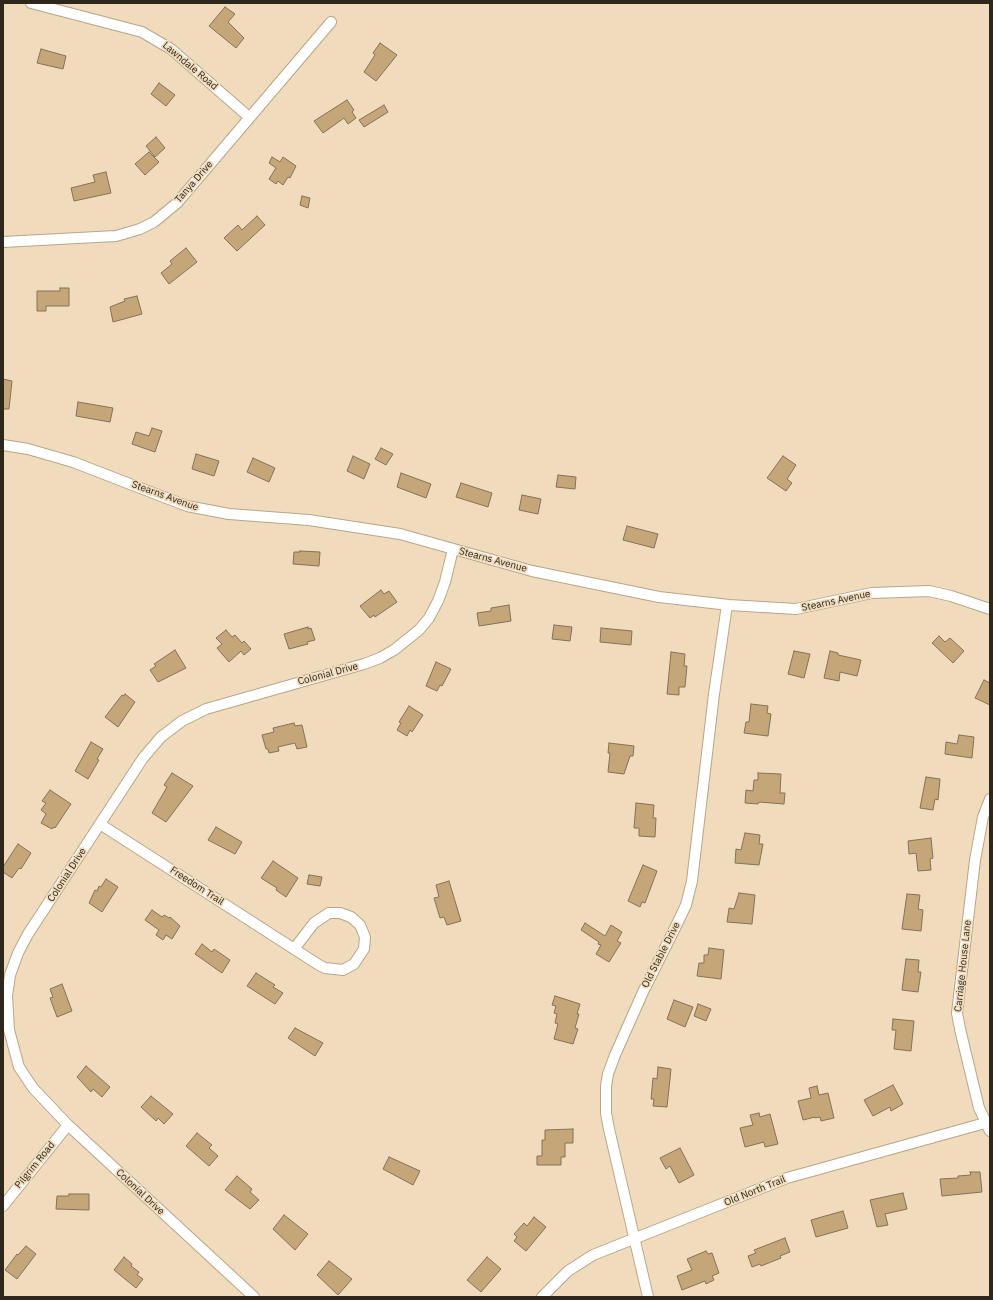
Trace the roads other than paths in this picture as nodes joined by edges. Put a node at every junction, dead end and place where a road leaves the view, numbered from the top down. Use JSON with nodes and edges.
{"nodes":[{"id":1,"x":31,"y":3,"type":"edge"},
{"id":2,"x":331,"y":22,"type":"dead end"},
{"id":3,"x":249,"y":117,"type":"junction"},
{"id":4,"x":3,"y":242,"type":"edge"},
{"id":5,"x":3,"y":445,"type":"edge"},
{"id":6,"x":453,"y":549,"type":"junction"},
{"id":7,"x":727,"y":604,"type":"junction"},
{"id":8,"x":990,"y":609,"type":"edge"},
{"id":9,"x":990,"y":799,"type":"edge"},
{"id":10,"x":100,"y":824,"type":"junction"},
{"id":11,"x":294,"y":949,"type":"junction"},
{"id":12,"x":68,"y":1125,"type":"junction"},
{"id":13,"x":988,"y":1127,"type":"edge"},
{"id":14,"x":3,"y":1206,"type":"edge"},
{"id":15,"x":634,"y":1238,"type":"junction"},
{"id":16,"x":254,"y":1297,"type":"edge"},
{"id":17,"x":542,"y":1297,"type":"edge"},
{"id":18,"x":648,"y":1297,"type":"edge"}],
"edges":[{"from":1,"to":3,"type":"street","name":"Lawndale Road"},
{"from":2,"to":3,"type":"street","name":"Tanya Drive"},
{"from":3,"to":4,"type":"street","name":"Tanya Drive"},
{"from":5,"to":6,"type":"street","name":"Stearns Avenue"},
{"from":6,"to":7,"type":"street","name":"Stearns Avenue"},
{"from":6,"to":10,"type":"street","name":"Colonial Drive"},
{"from":7,"to":8,"type":"street","name":"Stearns Avenue"},
{"from":7,"to":15,"type":"street","name":"Old Stable Drive"},
{"from":9,"to":13,"type":"street","name":"Carriage House Lane"},
{"from":10,"to":11,"type":"street","name":"Freedom Trail"},
{"from":10,"to":12,"type":"street","name":"Colonial Drive"},
{"from":11,"to":11,"type":"street","name":"Freedom Trail"},
{"from":12,"to":14,"type":"street","name":"Pilgrim Road"},
{"from":12,"to":16,"type":"street","name":"Colonial Drive"},
{"from":13,"to":15,"type":"street","name":"Old North Trail"},
{"from":15,"to":17,"type":"street","name":"Old North Trail"},
{"from":15,"to":18,"type":"street","name":"Old Stable Drive"}]}
